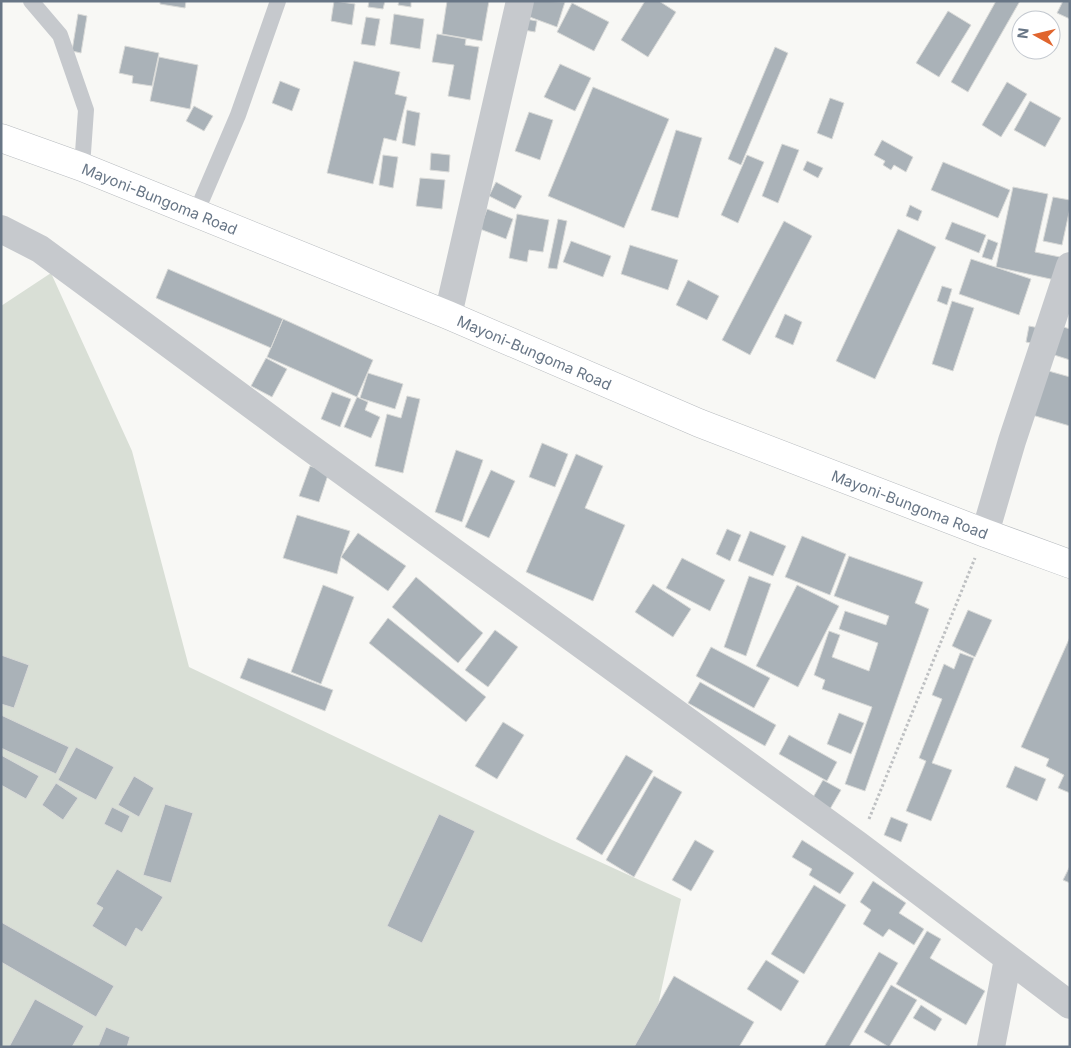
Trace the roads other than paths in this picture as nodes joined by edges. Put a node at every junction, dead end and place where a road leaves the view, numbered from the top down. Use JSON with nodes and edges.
{"nodes":[{"id":1,"x":31,"y":1,"type":"edge"},
{"id":2,"x":278,"y":1,"type":"edge"},
{"id":3,"x":520,"y":1,"type":"edge"},
{"id":4,"x":1,"y":138,"type":"edge"},
{"id":5,"x":82,"y":167,"type":"junction"},
{"id":6,"x":196,"y":213,"type":"junction"},
{"id":7,"x":1,"y":229,"type":"edge"},
{"id":8,"x":1070,"y":266,"type":"edge"},
{"id":9,"x":448,"y":315,"type":"junction"},
{"id":10,"x":985,"y":533,"type":"junction"},
{"id":11,"x":1070,"y":564,"type":"edge"},
{"id":12,"x":1008,"y":959,"type":"junction"},
{"id":13,"x":1070,"y":1005,"type":"edge"},
{"id":14,"x":991,"y":1047,"type":"edge"}],
"edges":[{"from":1,"to":5,"type":"lane"},
{"from":2,"to":6,"type":"lane"},
{"from":3,"to":9,"type":"street"},
{"from":4,"to":5,"type":"main road","name":"Mayoni-Bungoma Road"},
{"from":5,"to":6,"type":"main road","name":"Mayoni-Bungoma Road"},
{"from":6,"to":9,"type":"main road","name":"Mayoni-Bungoma Road"},
{"from":7,"to":12,"type":"street"},
{"from":8,"to":10,"type":"street"},
{"from":9,"to":10,"type":"main road","name":"Mayoni-Bungoma Road"},
{"from":10,"to":11,"type":"main road","name":"Mayoni-Bungoma Road"},
{"from":12,"to":13,"type":"street"},
{"from":12,"to":14,"type":"street"}]}
